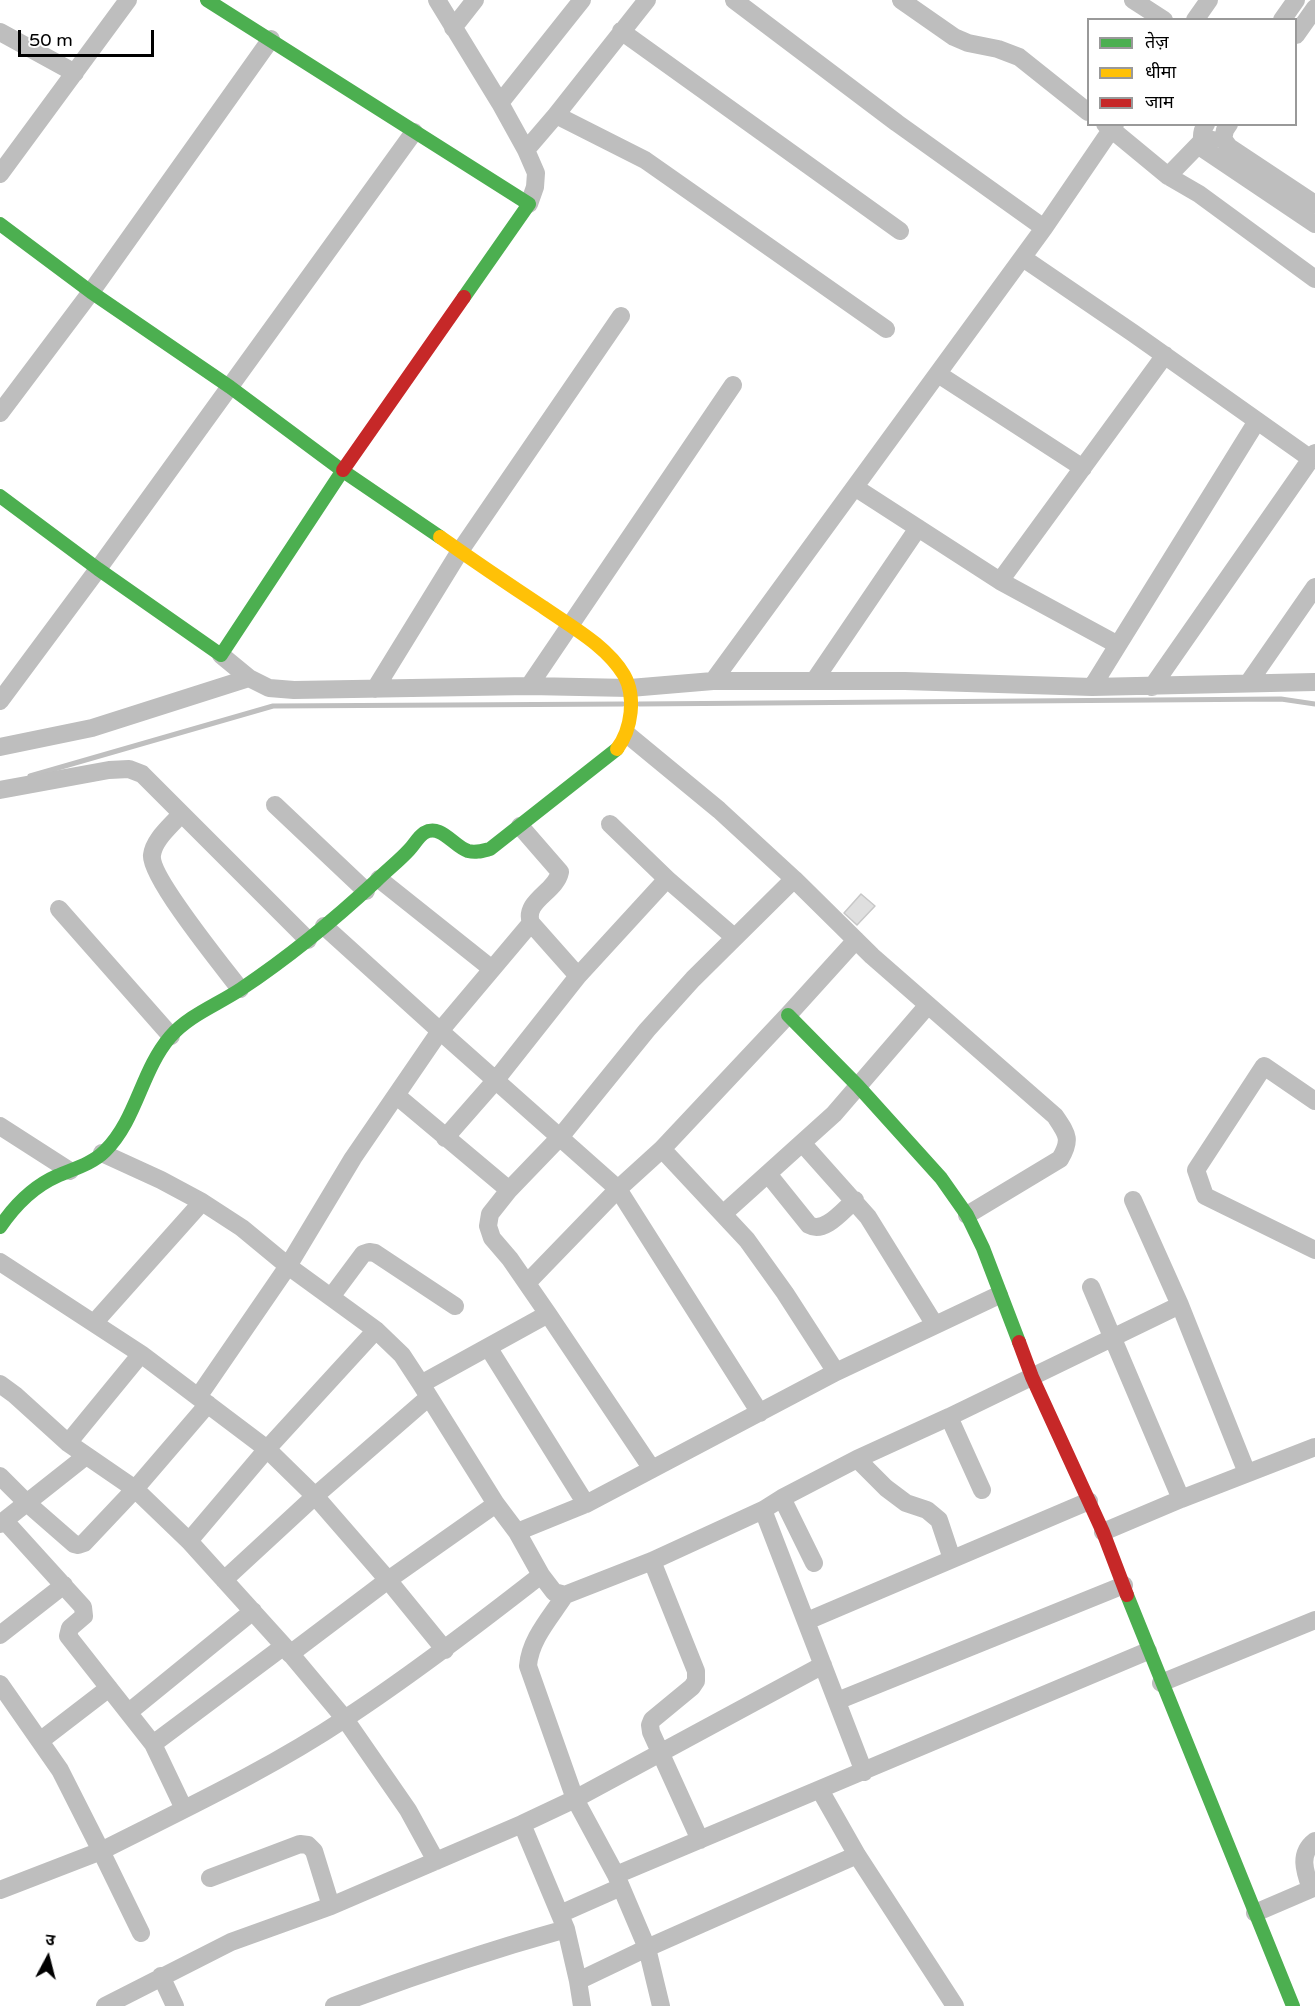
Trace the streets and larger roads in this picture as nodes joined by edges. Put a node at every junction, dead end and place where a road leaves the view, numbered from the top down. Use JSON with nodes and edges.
{"nodes":[{"id":1,"x":128,"y":0,"type":"edge"},
{"id":2,"x":207,"y":0,"type":"edge"},
{"id":3,"x":436,"y":0,"type":"edge"},
{"id":4,"x":475,"y":0,"type":"edge"},
{"id":5,"x":582,"y":0,"type":"edge"},
{"id":6,"x":647,"y":0,"type":"edge"},
{"id":7,"x":734,"y":0,"type":"edge"},
{"id":8,"x":901,"y":0,"type":"edge"},
{"id":9,"x":1133,"y":0,"type":"edge"},
{"id":10,"x":1209,"y":0,"type":"edge"},
{"id":11,"x":1296,"y":0,"type":"edge"},
{"id":12,"x":1315,"y":8,"type":"edge"},
{"id":13,"x":1161,"y":18,"type":"edge"},
{"id":14,"x":1196,"y":18,"type":"edge"},
{"id":15,"x":1283,"y":18,"type":"edge"},
{"id":16,"x":453,"y":28,"type":"junction"},
{"id":17,"x":621,"y":31,"type":"junction"},
{"id":18,"x":0,"y":32,"type":"edge"},
{"id":19,"x":1297,"y":33,"type":"edge"},
{"id":20,"x":271,"y":39,"type":"junction"},
{"id":21,"x":75,"y":72,"type":"junction"},
{"id":22,"x":500,"y":103,"type":"junction"},
{"id":23,"x":1087,"y":109,"type":"edge"},
{"id":24,"x":556,"y":115,"type":"junction"},
{"id":25,"x":1110,"y":126,"type":"edge"},
{"id":26,"x":414,"y":132,"type":"junction"},
{"id":27,"x":1226,"y":132,"type":"edge"},
{"id":28,"x":1203,"y":133,"type":"edge"},
{"id":29,"x":526,"y":150,"type":"junction"},
{"id":30,"x":0,"y":174,"type":"edge"},
{"id":31,"x":1168,"y":176,"type":"junction"},
{"id":32,"x":1309,"y":201,"type":"edge"},
{"id":33,"x":529,"y":204,"type":"junction"},
{"id":34,"x":0,"y":224,"type":"edge"},
{"id":35,"x":1315,"y":224,"type":"edge"},
{"id":36,"x":1044,"y":228,"type":"junction"},
{"id":37,"x":900,"y":231,"type":"dead end"},
{"id":38,"x":1023,"y":258,"type":"junction"},
{"id":39,"x":1315,"y":279,"type":"edge"},
{"id":40,"x":91,"y":292,"type":"junction"},
{"id":41,"x":621,"y":316,"type":"dead end"},
{"id":42,"x":886,"y":329,"type":"dead end"},
{"id":43,"x":1165,"y":356,"type":"junction"},
{"id":44,"x":938,"y":374,"type":"junction"},
{"id":45,"x":733,"y":385,"type":"dead end"},
{"id":46,"x":230,"y":387,"type":"junction"},
{"id":47,"x":0,"y":412,"type":"edge"},
{"id":48,"x":1257,"y":421,"type":"junction"},
{"id":49,"x":1313,"y":456,"type":"edge"},
{"id":50,"x":1083,"y":468,"type":"junction"},
{"id":51,"x":343,"y":471,"type":"junction"},
{"id":52,"x":856,"y":488,"type":"junction"},
{"id":53,"x":0,"y":496,"type":"edge"},
{"id":54,"x":918,"y":528,"type":"junction"},
{"id":55,"x":460,"y":551,"type":"junction"},
{"id":56,"x":98,"y":569,"type":"junction"},
{"id":57,"x":1000,"y":581,"type":"junction"},
{"id":58,"x":1315,"y":587,"type":"edge"},
{"id":59,"x":569,"y":625,"type":"junction"},
{"id":60,"x":1118,"y":645,"type":"junction"},
{"id":61,"x":221,"y":655,"type":"junction"},
{"id":62,"x":249,"y":678,"type":"junction"},
{"id":63,"x":713,"y":681,"type":"junction"},
{"id":64,"x":814,"y":681,"type":"junction"},
{"id":65,"x":1249,"y":682,"type":"junction"},
{"id":66,"x":1315,"y":682,"type":"edge"},
{"id":67,"x":529,"y":686,"type":"junction"},
{"id":68,"x":1092,"y":687,"type":"junction"},
{"id":69,"x":1152,"y":687,"type":"junction"},
{"id":70,"x":375,"y":689,"type":"junction"},
{"id":71,"x":630,"y":695,"type":"junction"},
{"id":72,"x":0,"y":701,"type":"edge"},
{"id":73,"x":628,"y":731,"type":"junction"},
{"id":74,"x":0,"y":747,"type":"edge"},
{"id":75,"x":0,"y":790,"type":"edge"},
{"id":76,"x":275,"y":806,"type":"dead end"},
{"id":77,"x":181,"y":814,"type":"junction"},
{"id":78,"x":610,"y":824,"type":"dead end"},
{"id":79,"x":520,"y":826,"type":"junction"},
{"id":80,"x":667,"y":879,"type":"junction"},
{"id":81,"x":794,"y":879,"type":"junction"},
{"id":82,"x":372,"y":885,"type":"junction"},
{"id":83,"x":59,"y":909,"type":"dead end"},
{"id":84,"x":531,"y":923,"type":"junction"},
{"id":85,"x":324,"y":926,"type":"junction"},
{"id":86,"x":734,"y":937,"type":"junction"},
{"id":87,"x":308,"y":940,"type":"junction"},
{"id":88,"x":856,"y":940,"type":"junction"},
{"id":89,"x":492,"y":969,"type":"junction"},
{"id":90,"x":579,"y":976,"type":"junction"},
{"id":91,"x":240,"y":989,"type":"junction"},
{"id":92,"x":928,"y":1005,"type":"junction"},
{"id":93,"x":788,"y":1016,"type":"junction"},
{"id":94,"x":440,"y":1031,"type":"junction"},
{"id":95,"x":171,"y":1036,"type":"junction"},
{"id":96,"x":495,"y":1081,"type":"junction"},
{"id":97,"x":858,"y":1086,"type":"junction"},
{"id":98,"x":397,"y":1096,"type":"junction"},
{"id":99,"x":1315,"y":1101,"type":"edge"},
{"id":100,"x":0,"y":1126,"type":"edge"},
{"id":101,"x":561,"y":1136,"type":"junction"},
{"id":102,"x":445,"y":1138,"type":"junction"},
{"id":103,"x":803,"y":1144,"type":"junction"},
{"id":104,"x":662,"y":1149,"type":"junction"},
{"id":105,"x":102,"y":1153,"type":"junction"},
{"id":106,"x":70,"y":1172,"type":"junction"},
{"id":107,"x":768,"y":1174,"type":"junction"},
{"id":108,"x":618,"y":1189,"type":"junction"},
{"id":109,"x":509,"y":1190,"type":"junction"},
{"id":110,"x":855,"y":1200,"type":"junction"},
{"id":111,"x":1133,"y":1200,"type":"dead end"},
{"id":112,"x":202,"y":1202,"type":"junction"},
{"id":113,"x":723,"y":1214,"type":"junction"},
{"id":114,"x":3,"y":1215,"type":"edge"},
{"id":115,"x":967,"y":1215,"type":"junction"},
{"id":116,"x":1315,"y":1250,"type":"edge"},
{"id":117,"x":0,"y":1262,"type":"edge"},
{"id":118,"x":288,"y":1266,"type":"junction"},
{"id":119,"x":527,"y":1283,"type":"junction"},
{"id":120,"x":1091,"y":1287,"type":"dead end"},
{"id":121,"x":999,"y":1295,"type":"junction"},
{"id":122,"x":331,"y":1297,"type":"junction"},
{"id":123,"x":1180,"y":1305,"type":"junction"},
{"id":124,"x":455,"y":1306,"type":"dead end"},
{"id":125,"x":548,"y":1314,"type":"junction"},
{"id":126,"x":94,"y":1323,"type":"junction"},
{"id":127,"x":935,"y":1325,"type":"junction"},
{"id":128,"x":376,"y":1330,"type":"junction"},
{"id":129,"x":1112,"y":1337,"type":"junction"},
{"id":130,"x":488,"y":1347,"type":"junction"},
{"id":131,"x":141,"y":1354,"type":"junction"},
{"id":132,"x":836,"y":1372,"type":"junction"},
{"id":133,"x":1032,"y":1377,"type":"junction"},
{"id":134,"x":0,"y":1384,"type":"edge"},
{"id":135,"x":425,"y":1391,"type":"junction"},
{"id":136,"x":203,"y":1401,"type":"junction"},
{"id":137,"x":760,"y":1413,"type":"junction"},
{"id":138,"x":949,"y":1417,"type":"junction"},
{"id":139,"x":68,"y":1443,"type":"junction"},
{"id":140,"x":1315,"y":1447,"type":"edge"},
{"id":141,"x":267,"y":1449,"type":"junction"},
{"id":142,"x":86,"y":1456,"type":"junction"},
{"id":143,"x":856,"y":1459,"type":"junction"},
{"id":144,"x":652,"y":1469,"type":"junction"},
{"id":145,"x":1247,"y":1473,"type":"junction"},
{"id":146,"x":0,"y":1476,"type":"edge"},
{"id":147,"x":135,"y":1489,"type":"junction"},
{"id":148,"x":982,"y":1490,"type":"dead end"},
{"id":149,"x":315,"y":1496,"type":"junction"},
{"id":150,"x":782,"y":1498,"type":"junction"},
{"id":151,"x":1181,"y":1499,"type":"junction"},
{"id":152,"x":1089,"y":1501,"type":"junction"},
{"id":153,"x":27,"y":1503,"type":"junction"},
{"id":154,"x":496,"y":1504,"type":"junction"},
{"id":155,"x":586,"y":1504,"type":"junction"},
{"id":156,"x":764,"y":1510,"type":"junction"},
{"id":157,"x":2,"y":1522,"type":"edge"},
{"id":158,"x":517,"y":1532,"type":"junction"},
{"id":159,"x":1103,"y":1532,"type":"junction"},
{"id":160,"x":189,"y":1541,"type":"junction"},
{"id":161,"x":952,"y":1559,"type":"junction"},
{"id":162,"x":652,"y":1561,"type":"junction"},
{"id":163,"x":814,"y":1563,"type":"dead end"},
{"id":164,"x":541,"y":1575,"type":"junction"},
{"id":165,"x":224,"y":1580,"type":"junction"},
{"id":166,"x":388,"y":1580,"type":"junction"},
{"id":167,"x":64,"y":1585,"type":"junction"},
{"id":168,"x":1124,"y":1585,"type":"junction"},
{"id":169,"x":565,"y":1595,"type":"junction"},
{"id":170,"x":253,"y":1611,"type":"junction"},
{"id":171,"x":1315,"y":1620,"type":"edge"},
{"id":172,"x":807,"y":1621,"type":"junction"},
{"id":173,"x":0,"y":1635,"type":"edge"},
{"id":174,"x":287,"y":1650,"type":"junction"},
{"id":175,"x":445,"y":1650,"type":"junction"},
{"id":176,"x":1148,"y":1651,"type":"junction"},
{"id":177,"x":823,"y":1665,"type":"junction"},
{"id":178,"x":1161,"y":1683,"type":"junction"},
{"id":179,"x":0,"y":1684,"type":"edge"},
{"id":180,"x":109,"y":1688,"type":"junction"},
{"id":181,"x":837,"y":1701,"type":"junction"},
{"id":182,"x":129,"y":1712,"type":"junction"},
{"id":183,"x":345,"y":1719,"type":"junction"},
{"id":184,"x":40,"y":1741,"type":"junction"},
{"id":185,"x":153,"y":1744,"type":"junction"},
{"id":186,"x":660,"y":1753,"type":"junction"},
{"id":187,"x":864,"y":1772,"type":"junction"},
{"id":188,"x":820,"y":1790,"type":"junction"},
{"id":189,"x":575,"y":1799,"type":"junction"},
{"id":190,"x":184,"y":1809,"type":"junction"},
{"id":191,"x":522,"y":1824,"type":"junction"},
{"id":192,"x":700,"y":1840,"type":"junction"},
{"id":193,"x":1315,"y":1841,"type":"edge"},
{"id":194,"x":101,"y":1851,"type":"junction"},
{"id":195,"x":857,"y":1855,"type":"junction"},
{"id":196,"x":436,"y":1862,"type":"junction"},
{"id":197,"x":210,"y":1878,"type":"dead end"},
{"id":198,"x":619,"y":1881,"type":"junction"},
{"id":199,"x":0,"y":1890,"type":"edge"},
{"id":200,"x":1313,"y":1893,"type":"edge"},
{"id":201,"x":331,"y":1905,"type":"junction"},
{"id":202,"x":1255,"y":1913,"type":"junction"},
{"id":203,"x":563,"y":1922,"type":"junction"},
{"id":204,"x":141,"y":1933,"type":"dead end"},
{"id":205,"x":647,"y":1948,"type":"junction"},
{"id":206,"x":161,"y":1976,"type":"junction"},
{"id":207,"x":578,"y":1981,"type":"junction"},
{"id":208,"x":105,"y":2006,"type":"edge"},
{"id":209,"x":175,"y":2006,"type":"edge"},
{"id":210,"x":334,"y":2006,"type":"edge"},
{"id":211,"x":582,"y":2006,"type":"edge"},
{"id":212,"x":661,"y":2006,"type":"edge"},
{"id":213,"x":955,"y":2006,"type":"edge"},
{"id":214,"x":1293,"y":2006,"type":"edge"}],
"edges":[{"from":1,"to":21,"type":"street"},
{"from":2,"to":20,"type":"street"},
{"from":3,"to":16,"type":"street"},
{"from":4,"to":16,"type":"street"},
{"from":5,"to":22,"type":"street"},
{"from":6,"to":17,"type":"street"},
{"from":7,"to":36,"type":"street"},
{"from":8,"to":23,"type":"street"},
{"from":9,"to":13,"type":"street"},
{"from":10,"to":14,"type":"street"},
{"from":11,"to":15,"type":"street"},
{"from":12,"to":19,"type":"street"},
{"from":16,"to":22,"type":"street"},
{"from":17,"to":24,"type":"street"},
{"from":17,"to":37,"type":"street"},
{"from":18,"to":21,"type":"street"},
{"from":20,"to":26,"type":"street"},
{"from":20,"to":40,"type":"street"},
{"from":21,"to":30,"type":"street"},
{"from":22,"to":29,"type":"street"},
{"from":24,"to":29,"type":"street"},
{"from":24,"to":42,"type":"street"},
{"from":25,"to":31,"type":"street"},
{"from":25,"to":36,"type":"street"},
{"from":26,"to":33,"type":"street"},
{"from":26,"to":46,"type":"street"},
{"from":27,"to":28,"type":"street"},
{"from":27,"to":32,"type":"street"},
{"from":28,"to":31,"type":"street"},
{"from":28,"to":32,"type":"street"},
{"from":29,"to":33,"type":"street"},
{"from":31,"to":39,"type":"street"},
{"from":32,"to":35,"type":"street"},
{"from":33,"to":51,"type":"street"},
{"from":34,"to":40,"type":"street"},
{"from":36,"to":38,"type":"street"},
{"from":38,"to":43,"type":"street"},
{"from":38,"to":44,"type":"street"},
{"from":40,"to":46,"type":"street"},
{"from":40,"to":47,"type":"street"},
{"from":41,"to":55,"type":"street"},
{"from":43,"to":48,"type":"street"},
{"from":43,"to":50,"type":"street"},
{"from":44,"to":50,"type":"street"},
{"from":44,"to":52,"type":"street"},
{"from":45,"to":59,"type":"street"},
{"from":46,"to":51,"type":"street"},
{"from":46,"to":56,"type":"street"},
{"from":48,"to":49,"type":"street"},
{"from":48,"to":60,"type":"street"},
{"from":49,"to":69,"type":"street"},
{"from":50,"to":57,"type":"street"},
{"from":51,"to":55,"type":"street"},
{"from":51,"to":61,"type":"street"},
{"from":52,"to":54,"type":"street"},
{"from":52,"to":63,"type":"street"},
{"from":53,"to":56,"type":"street"},
{"from":54,"to":57,"type":"street"},
{"from":54,"to":64,"type":"street"},
{"from":55,"to":59,"type":"street"},
{"from":55,"to":70,"type":"street"},
{"from":56,"to":61,"type":"street"},
{"from":56,"to":72,"type":"street"},
{"from":57,"to":60,"type":"street"},
{"from":58,"to":65,"type":"street"},
{"from":59,"to":67,"type":"street"},
{"from":59,"to":71,"type":"street"},
{"from":60,"to":68,"type":"street"},
{"from":61,"to":62,"type":"street"},
{"from":62,"to":70,"type":"street"},
{"from":62,"to":74,"type":"street"},
{"from":63,"to":64,"type":"street"},
{"from":63,"to":71,"type":"street"},
{"from":64,"to":68,"type":"street"},
{"from":65,"to":66,"type":"street"},
{"from":65,"to":69,"type":"street"},
{"from":67,"to":70,"type":"street"},
{"from":67,"to":71,"type":"street"},
{"from":68,"to":69,"type":"street"},
{"from":71,"to":73,"type":"street"},
{"from":73,"to":79,"type":"street"},
{"from":73,"to":81,"type":"street"},
{"from":75,"to":77,"type":"street"},
{"from":76,"to":82,"type":"street"},
{"from":77,"to":87,"type":"street"},
{"from":77,"to":91,"type":"street"},
{"from":78,"to":80,"type":"street"},
{"from":79,"to":82,"type":"street"},
{"from":79,"to":84,"type":"street"},
{"from":80,"to":86,"type":"street"},
{"from":80,"to":90,"type":"street"},
{"from":81,"to":86,"type":"street"},
{"from":81,"to":88,"type":"street"},
{"from":82,"to":85,"type":"street"},
{"from":82,"to":89,"type":"street"},
{"from":83,"to":95,"type":"street"},
{"from":84,"to":89,"type":"street"},
{"from":84,"to":90,"type":"street"},
{"from":85,"to":87,"type":"street"},
{"from":85,"to":94,"type":"street"},
{"from":86,"to":101,"type":"street"},
{"from":87,"to":91,"type":"street"},
{"from":88,"to":92,"type":"street"},
{"from":88,"to":93,"type":"street"},
{"from":89,"to":94,"type":"street"},
{"from":90,"to":96,"type":"street"},
{"from":91,"to":95,"type":"street"},
{"from":92,"to":97,"type":"street"},
{"from":92,"to":115,"type":"street"},
{"from":93,"to":97,"type":"street"},
{"from":93,"to":104,"type":"street"},
{"from":94,"to":96,"type":"street"},
{"from":94,"to":98,"type":"street"},
{"from":95,"to":105,"type":"street"},
{"from":96,"to":101,"type":"street"},
{"from":96,"to":102,"type":"street"},
{"from":97,"to":103,"type":"street"},
{"from":97,"to":115,"type":"street"},
{"from":98,"to":102,"type":"street"},
{"from":98,"to":118,"type":"street"},
{"from":99,"to":116,"type":"street"},
{"from":100,"to":106,"type":"street"},
{"from":101,"to":108,"type":"street"},
{"from":101,"to":109,"type":"street"},
{"from":102,"to":109,"type":"street"},
{"from":103,"to":107,"type":"street"},
{"from":103,"to":110,"type":"street"},
{"from":104,"to":108,"type":"street"},
{"from":104,"to":113,"type":"street"},
{"from":105,"to":106,"type":"street"},
{"from":105,"to":112,"type":"street"},
{"from":106,"to":114,"type":"street"},
{"from":107,"to":110,"type":"street"},
{"from":107,"to":113,"type":"street"},
{"from":108,"to":119,"type":"street"},
{"from":108,"to":137,"type":"street"},
{"from":109,"to":119,"type":"street"},
{"from":110,"to":127,"type":"street"},
{"from":111,"to":123,"type":"street"},
{"from":112,"to":118,"type":"street"},
{"from":112,"to":126,"type":"street"},
{"from":113,"to":132,"type":"street"},
{"from":115,"to":121,"type":"street"},
{"from":117,"to":126,"type":"street"},
{"from":118,"to":122,"type":"street"},
{"from":118,"to":136,"type":"street"},
{"from":119,"to":125,"type":"street"},
{"from":120,"to":129,"type":"street"},
{"from":121,"to":127,"type":"street"},
{"from":121,"to":133,"type":"street"},
{"from":122,"to":124,"type":"street"},
{"from":122,"to":128,"type":"street"},
{"from":123,"to":129,"type":"street"},
{"from":123,"to":145,"type":"street"},
{"from":125,"to":130,"type":"street"},
{"from":125,"to":144,"type":"street"},
{"from":126,"to":131,"type":"street"},
{"from":127,"to":132,"type":"street"},
{"from":128,"to":135,"type":"street"},
{"from":128,"to":141,"type":"street"},
{"from":129,"to":133,"type":"street"},
{"from":129,"to":151,"type":"street"},
{"from":130,"to":135,"type":"street"},
{"from":130,"to":155,"type":"street"},
{"from":131,"to":136,"type":"street"},
{"from":131,"to":139,"type":"street"},
{"from":132,"to":137,"type":"street"},
{"from":133,"to":138,"type":"street"},
{"from":133,"to":152,"type":"street"},
{"from":134,"to":139,"type":"street"},
{"from":135,"to":149,"type":"street"},
{"from":135,"to":154,"type":"street"},
{"from":136,"to":141,"type":"street"},
{"from":136,"to":147,"type":"street"},
{"from":137,"to":144,"type":"street"},
{"from":138,"to":143,"type":"street"},
{"from":138,"to":148,"type":"street"},
{"from":139,"to":142,"type":"street"},
{"from":140,"to":145,"type":"street"},
{"from":141,"to":149,"type":"street"},
{"from":141,"to":160,"type":"street"},
{"from":142,"to":147,"type":"street"},
{"from":142,"to":153,"type":"street"},
{"from":143,"to":150,"type":"street"},
{"from":143,"to":161,"type":"street"},
{"from":144,"to":155,"type":"street"},
{"from":145,"to":151,"type":"street"},
{"from":146,"to":153,"type":"street"},
{"from":147,"to":153,"type":"street"},
{"from":147,"to":160,"type":"street"},
{"from":149,"to":165,"type":"street"},
{"from":149,"to":166,"type":"street"},
{"from":150,"to":156,"type":"street"},
{"from":150,"to":163,"type":"street"},
{"from":151,"to":159,"type":"street"},
{"from":152,"to":159,"type":"street"},
{"from":152,"to":161,"type":"street"},
{"from":153,"to":157,"type":"street"},
{"from":154,"to":158,"type":"street"},
{"from":154,"to":166,"type":"street"},
{"from":155,"to":158,"type":"street"},
{"from":156,"to":162,"type":"street"},
{"from":156,"to":172,"type":"street"},
{"from":157,"to":167,"type":"street"},
{"from":158,"to":164,"type":"street"},
{"from":159,"to":168,"type":"street"},
{"from":160,"to":165,"type":"street"},
{"from":161,"to":172,"type":"street"},
{"from":162,"to":169,"type":"street"},
{"from":162,"to":186,"type":"street"},
{"from":164,"to":169,"type":"street"},
{"from":164,"to":175,"type":"street"},
{"from":165,"to":170,"type":"street"},
{"from":166,"to":174,"type":"street"},
{"from":166,"to":175,"type":"street"},
{"from":167,"to":173,"type":"street"},
{"from":167,"to":180,"type":"street"},
{"from":168,"to":176,"type":"street"},
{"from":168,"to":181,"type":"street"},
{"from":169,"to":189,"type":"street"},
{"from":170,"to":174,"type":"street"},
{"from":170,"to":182,"type":"street"},
{"from":171,"to":178,"type":"street"},
{"from":172,"to":177,"type":"street"},
{"from":174,"to":183,"type":"street"},
{"from":174,"to":185,"type":"street"},
{"from":175,"to":183,"type":"street"},
{"from":176,"to":178,"type":"street"},
{"from":176,"to":187,"type":"street"},
{"from":177,"to":181,"type":"street"},
{"from":177,"to":186,"type":"street"},
{"from":178,"to":202,"type":"street"},
{"from":179,"to":184,"type":"street"},
{"from":180,"to":182,"type":"street"},
{"from":180,"to":184,"type":"street"},
{"from":181,"to":187,"type":"street"},
{"from":182,"to":185,"type":"street"},
{"from":183,"to":190,"type":"street"},
{"from":183,"to":196,"type":"street"},
{"from":184,"to":194,"type":"street"},
{"from":185,"to":190,"type":"street"},
{"from":186,"to":189,"type":"street"},
{"from":186,"to":192,"type":"street"},
{"from":187,"to":188,"type":"street"},
{"from":188,"to":192,"type":"street"},
{"from":188,"to":195,"type":"street"},
{"from":189,"to":191,"type":"street"},
{"from":189,"to":198,"type":"street"},
{"from":190,"to":194,"type":"street"},
{"from":191,"to":196,"type":"street"},
{"from":191,"to":203,"type":"street"},
{"from":192,"to":198,"type":"street"},
{"from":193,"to":200,"type":"street"},
{"from":194,"to":199,"type":"street"},
{"from":194,"to":204,"type":"street"},
{"from":195,"to":205,"type":"street"},
{"from":195,"to":213,"type":"street"},
{"from":196,"to":201,"type":"street"},
{"from":197,"to":201,"type":"street"},
{"from":198,"to":203,"type":"street"},
{"from":198,"to":205,"type":"street"},
{"from":200,"to":202,"type":"street"},
{"from":201,"to":206,"type":"street"},
{"from":202,"to":214,"type":"street"},
{"from":203,"to":207,"type":"street"},
{"from":203,"to":210,"type":"street"},
{"from":205,"to":207,"type":"street"},
{"from":205,"to":212,"type":"street"},
{"from":206,"to":208,"type":"street"},
{"from":206,"to":209,"type":"street"},
{"from":207,"to":211,"type":"street"}]}
